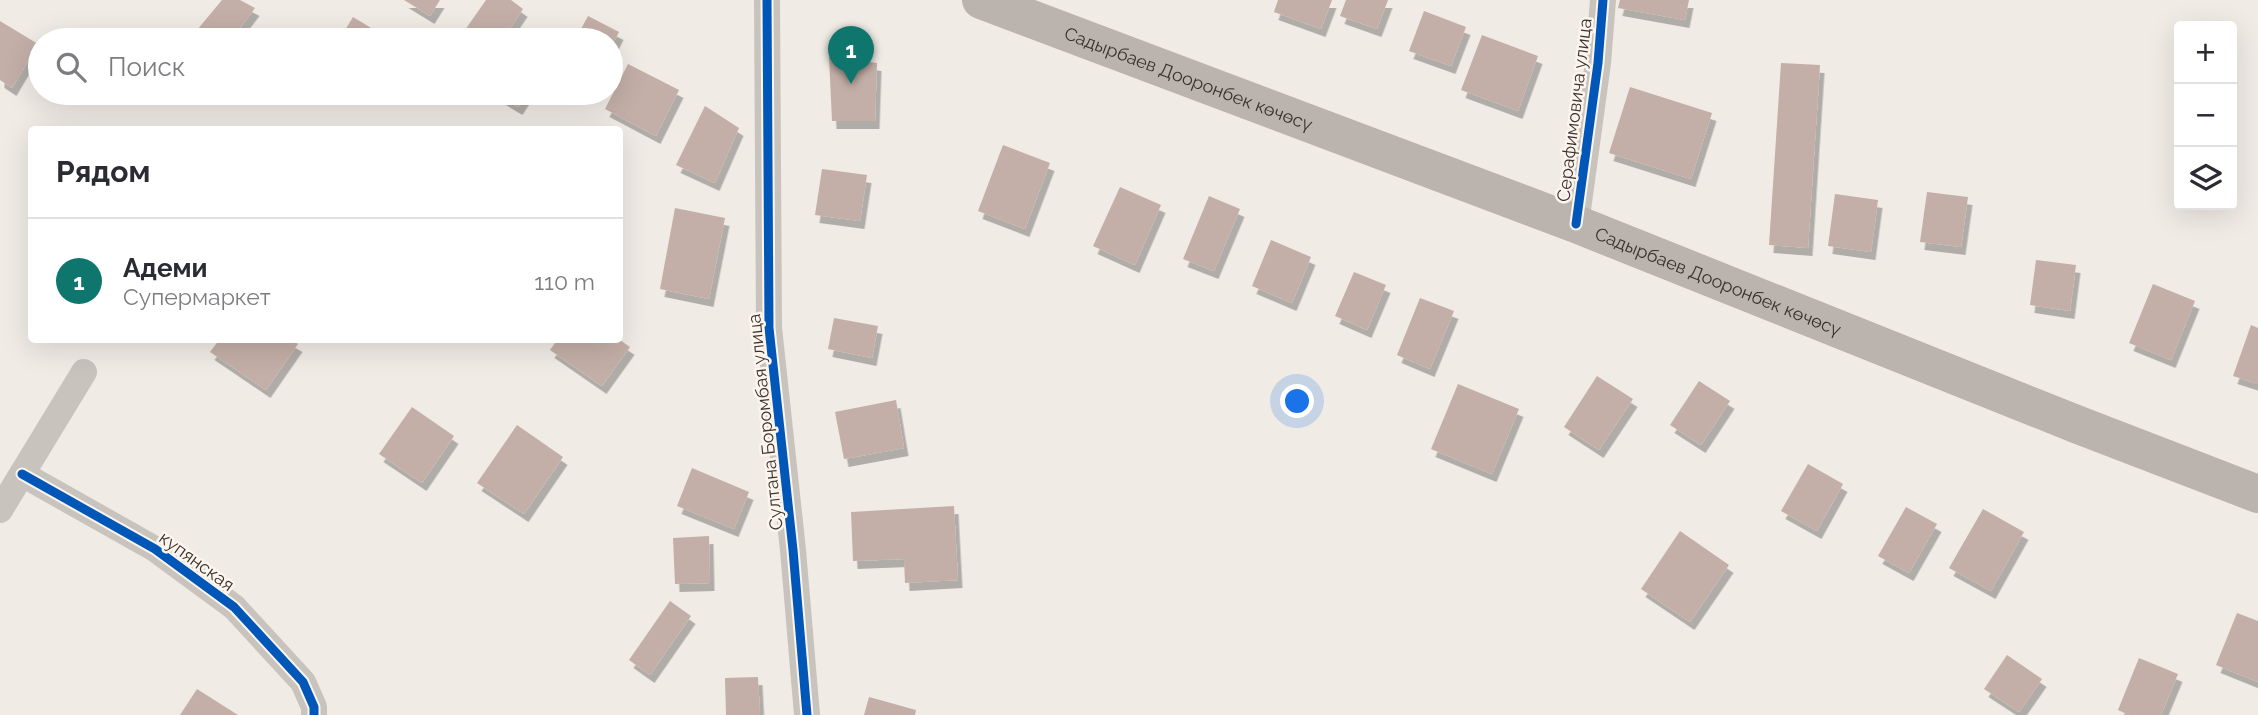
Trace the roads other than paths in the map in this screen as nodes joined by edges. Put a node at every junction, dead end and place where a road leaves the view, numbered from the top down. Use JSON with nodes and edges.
{"nodes":[{"id":1,"x":767,"y":0,"type":"edge"},
{"id":2,"x":981,"y":0,"type":"edge"},
{"id":3,"x":1603,"y":0,"type":"edge"},
{"id":4,"x":1576,"y":224,"type":"junction"},
{"id":5,"x":84,"y":372,"type":"dead end"},
{"id":6,"x":22,"y":474,"type":"junction"},
{"id":7,"x":2258,"y":494,"type":"edge"},
{"id":8,"x":0,"y":510,"type":"edge"},
{"id":9,"x":314,"y":715,"type":"edge"},
{"id":10,"x":807,"y":715,"type":"edge"}],
"edges":[{"from":1,"to":10,"type":"street","name":"Султана Боромбая улица"},
{"from":2,"to":4,"type":"main road","name":"Садырбаев Дооронбек көчөсү"},
{"from":3,"to":4,"type":"street","name":"Серафимовича улица"},
{"from":4,"to":7,"type":"main road","name":"Садырбаев Дооронбек көчөсү"},
{"from":5,"to":6,"type":"street"},
{"from":6,"to":8,"type":"street"},
{"from":6,"to":9,"type":"street","name":"купянская"}]}
